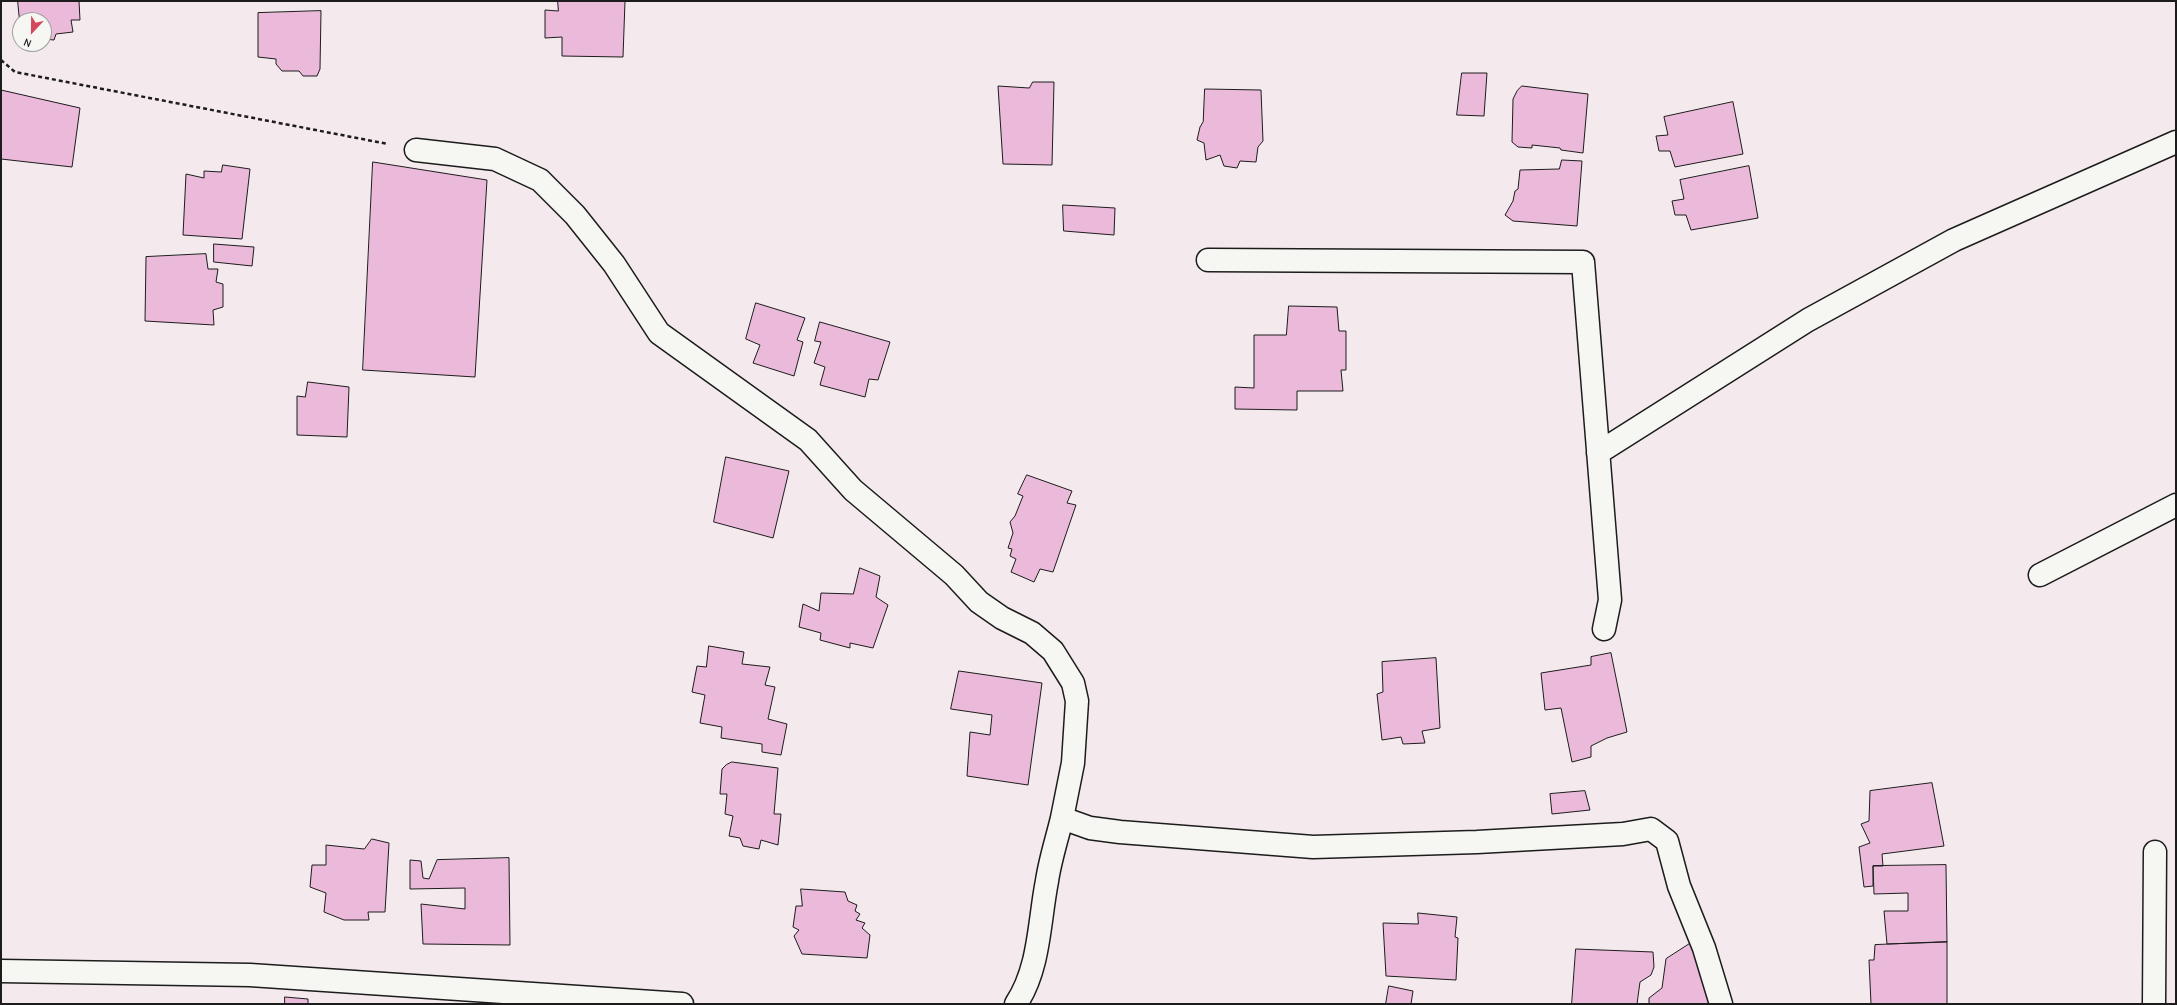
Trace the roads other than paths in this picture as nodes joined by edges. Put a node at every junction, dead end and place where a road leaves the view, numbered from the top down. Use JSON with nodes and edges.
{"nodes":[{"id":1,"x":2176,"y":142,"type":"edge"},
{"id":2,"x":416,"y":150,"type":"road end"},
{"id":3,"x":1208,"y":260,"type":"dead end"},
{"id":4,"x":1598,"y":453,"type":"junction"},
{"id":5,"x":2176,"y":505,"type":"edge"},
{"id":6,"x":2040,"y":575,"type":"dead end"},
{"id":7,"x":1604,"y":629,"type":"dead end"},
{"id":8,"x":1062,"y":818,"type":"junction"},
{"id":9,"x":2155,"y":852,"type":"dead end"},
{"id":10,"x":1,"y":971,"type":"edge"},
{"id":11,"x":682,"y":1004,"type":"edge"},
{"id":12,"x":1016,"y":1004,"type":"edge"},
{"id":13,"x":1721,"y":1004,"type":"edge"},
{"id":14,"x":2154,"y":1004,"type":"edge"}],
"edges":[{"from":1,"to":4,"type":"street"},
{"from":2,"to":8,"type":"street"},
{"from":3,"to":4,"type":"street"},
{"from":4,"to":7,"type":"street"},
{"from":5,"to":6,"type":"street"},
{"from":8,"to":12,"type":"street"},
{"from":8,"to":13,"type":"street"},
{"from":9,"to":14,"type":"street"},
{"from":10,"to":11,"type":"street"}]}
